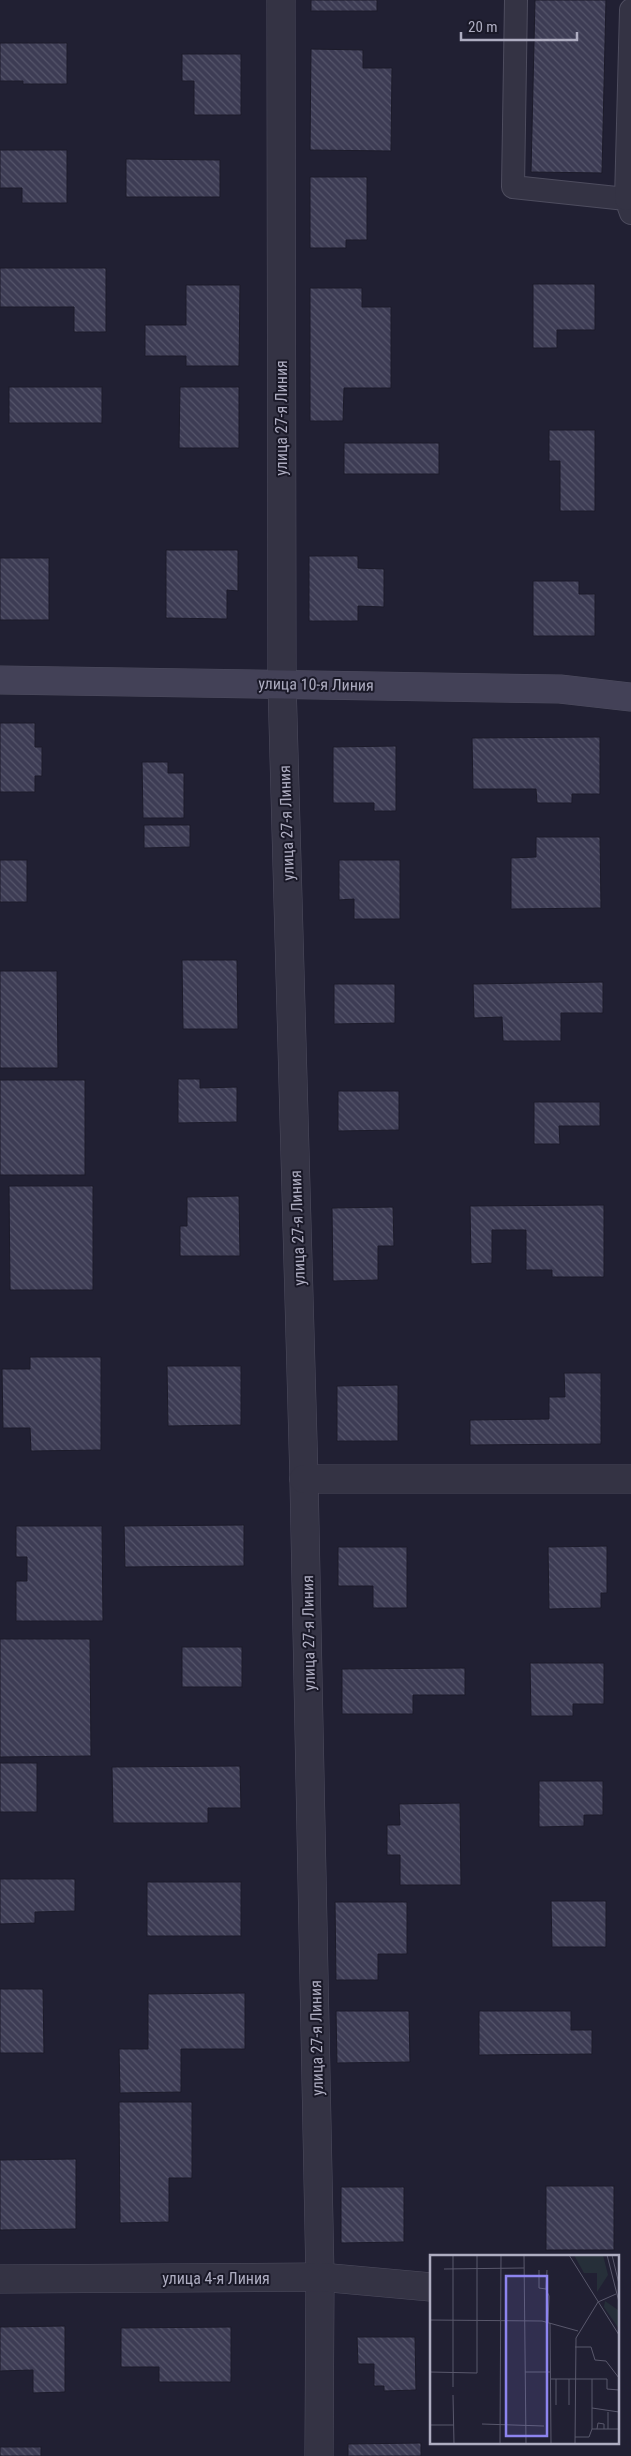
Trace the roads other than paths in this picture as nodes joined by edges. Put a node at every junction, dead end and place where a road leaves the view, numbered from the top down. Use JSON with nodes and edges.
{"nodes":[{"id":1,"x":281,"y":0,"type":"edge"},
{"id":2,"x":516,"y":0,"type":"edge"},
{"id":3,"x":631,"y":10,"type":"edge"},
{"id":4,"x":628,"y":206,"type":"edge"},
{"id":5,"x":0,"y":680,"type":"edge"},
{"id":6,"x":282,"y":683,"type":"junction"},
{"id":7,"x":631,"y":697,"type":"edge"},
{"id":8,"x":304,"y":1479,"type":"junction"},
{"id":9,"x":631,"y":1479,"type":"edge"},
{"id":10,"x":320,"y":2277,"type":"junction"},
{"id":11,"x":0,"y":2279,"type":"edge"},
{"id":12,"x":430,"y":2287,"type":"edge"},
{"id":13,"x":319,"y":2456,"type":"edge"}],
"edges":[{"from":1,"to":6,"type":"street","name":"улица 27-я Линия"},
{"from":2,"to":4,"type":"lane"},
{"from":3,"to":4,"type":"lane"},
{"from":5,"to":6,"type":"street","name":"улица 10-я Линия"},
{"from":6,"to":7,"type":"street","name":"улица 10-я Линия"},
{"from":6,"to":8,"type":"street","name":"улица 27-я Линия"},
{"from":8,"to":9,"type":"street"},
{"from":8,"to":10,"type":"street","name":"улица 27-я Линия"},
{"from":10,"to":11,"type":"street","name":"улица 4-я Линия"},
{"from":10,"to":12,"type":"street","name":"улица 4-я Линия"},
{"from":10,"to":13,"type":"street","name":"улица 27-я Линия"}]}
